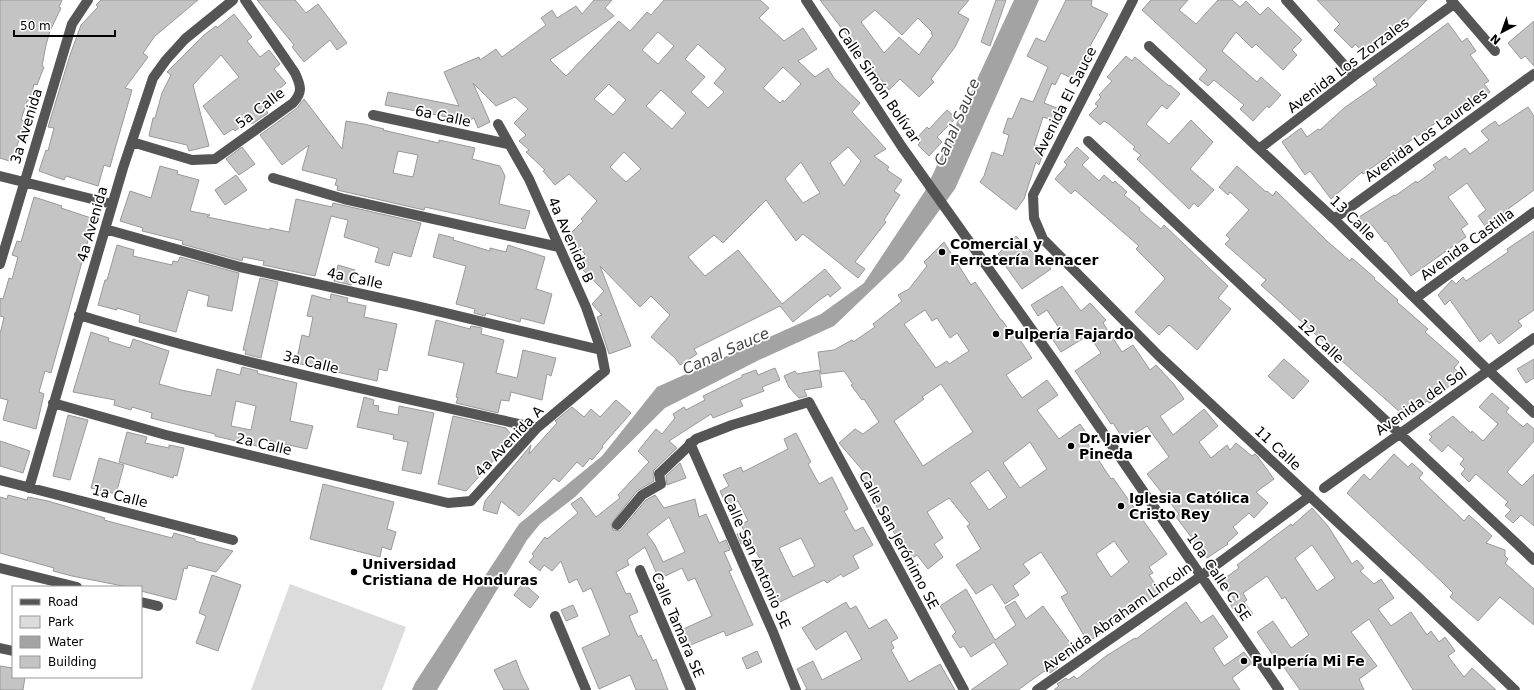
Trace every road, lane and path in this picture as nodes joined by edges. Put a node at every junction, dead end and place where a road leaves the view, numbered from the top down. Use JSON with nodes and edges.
{"nodes":[{"id":1,"x":88,"y":0,"type":"edge"},
{"id":2,"x":233,"y":0,"type":"edge"},
{"id":3,"x":245,"y":0,"type":"edge"},
{"id":4,"x":806,"y":0,"type":"edge"},
{"id":5,"x":1133,"y":0,"type":"edge"},
{"id":6,"x":1286,"y":0,"type":"edge"},
{"id":7,"x":1453,"y":2,"type":"edge"},
{"id":8,"x":1149,"y":46,"type":"dead end"},
{"id":9,"x":1495,"y":51,"type":"dead end"},
{"id":10,"x":1534,"y":74,"type":"edge"},
{"id":11,"x":1354,"y":76,"type":"junction"},
{"id":12,"x":373,"y":115,"type":"dead end"},
{"id":13,"x":498,"y":124,"type":"dead end"},
{"id":14,"x":1088,"y":141,"type":"dead end"},
{"id":15,"x":132,"y":142,"type":"junction"},
{"id":16,"x":508,"y":144,"type":"junction"},
{"id":17,"x":1259,"y":149,"type":"junction"},
{"id":18,"x":0,"y":176,"type":"edge"},
{"id":19,"x":273,"y":178,"type":"dead end"},
{"id":20,"x":24,"y":182,"type":"junction"},
{"id":21,"x":112,"y":204,"type":"junction"},
{"id":22,"x":1534,"y":212,"type":"edge"},
{"id":23,"x":1034,"y":218,"type":"joint"},
{"id":24,"x":1334,"y":219,"type":"junction"},
{"id":25,"x":958,"y":224,"type":"joint"},
{"id":26,"x":105,"y":229,"type":"junction"},
{"id":27,"x":559,"y":247,"type":"junction"},
{"id":28,"x":0,"y":264,"type":"edge"},
{"id":29,"x":1416,"y":298,"type":"junction"},
{"id":30,"x":79,"y":315,"type":"junction"},
{"id":31,"x":1534,"y":338,"type":"edge"},
{"id":32,"x":601,"y":350,"type":"junction"},
{"id":33,"x":1488,"y":370,"type":"junction"},
{"id":34,"x":605,"y":371,"type":"joint"},
{"id":35,"x":53,"y":403,"type":"junction"},
{"id":36,"x":1534,"y":413,"type":"edge"},
{"id":37,"x":537,"y":428,"type":"junction"},
{"id":38,"x":1399,"y":434,"type":"junction"},
{"id":39,"x":690,"y":443,"type":"junction"},
{"id":40,"x":0,"y":480,"type":"edge"},
{"id":41,"x":29,"y":488,"type":"junction"},
{"id":42,"x":1324,"y":488,"type":"dead end"},
{"id":43,"x":1310,"y":496,"type":"junction"},
{"id":44,"x":471,"y":501,"type":"joint"},
{"id":45,"x":617,"y":525,"type":"dead end"},
{"id":46,"x":233,"y":540,"type":"dead end"},
{"id":47,"x":1534,"y":560,"type":"edge"},
{"id":48,"x":0,"y":568,"type":"edge"},
{"id":49,"x":640,"y":570,"type":"dead end"},
{"id":50,"x":1201,"y":576,"type":"junction"},
{"id":51,"x":73,"y":586,"type":"edge"},
{"id":52,"x":142,"y":602,"type":"edge"},
{"id":53,"x":158,"y":606,"type":"dead end"},
{"id":54,"x":555,"y":616,"type":"dead end"},
{"id":55,"x":0,"y":648,"type":"edge"},
{"id":56,"x":12,"y":651,"type":"edge"},
{"id":57,"x":586,"y":690,"type":"edge"},
{"id":58,"x":691,"y":690,"type":"edge"},
{"id":59,"x":796,"y":690,"type":"edge"},
{"id":60,"x":964,"y":690,"type":"edge"},
{"id":61,"x":1037,"y":690,"type":"edge"},
{"id":62,"x":1279,"y":690,"type":"edge"},
{"id":63,"x":1516,"y":690,"type":"edge"}],
"edges":[{"from":1,"to":20,"type":"street","name":"3a Avenida"},
{"from":2,"to":15,"type":"street","name":"4a Avenida"},
{"from":3,"to":15,"type":"street","name":"5a Calle"},
{"from":4,"to":25,"type":"street","name":"Calle Simón Bolívar"},
{"from":5,"to":23,"type":"street","name":"Avenida El Sauce"},
{"from":6,"to":11,"type":"street"},
{"from":7,"to":9,"type":"street"},
{"from":7,"to":11,"type":"street","name":"Avenida Los Zorzales"},
{"from":8,"to":17,"type":"street","name":"13 Calle"},
{"from":10,"to":24,"type":"street","name":"Avenida Los Laureles"},
{"from":11,"to":17,"type":"street","name":"Avenida Los Zorzales"},
{"from":12,"to":16,"type":"street","name":"6a Calle"},
{"from":13,"to":16,"type":"street","name":"4a Avenida B"},
{"from":14,"to":38,"type":"street","name":"12 Calle"},
{"from":15,"to":21,"type":"street","name":"4a Avenida"},
{"from":16,"to":27,"type":"street","name":"4a Avenida B"},
{"from":17,"to":24,"type":"street","name":"13 Calle"},
{"from":18,"to":20,"type":"street"},
{"from":19,"to":27,"type":"street"},
{"from":20,"to":21,"type":"street"},
{"from":20,"to":28,"type":"street","name":"3a Avenida"},
{"from":21,"to":26,"type":"street","name":"4a Avenida"},
{"from":22,"to":29,"type":"street","name":"Avenida Castilla"},
{"from":23,"to":43,"type":"street","name":"11 Calle"},
{"from":24,"to":29,"type":"street","name":"13 Calle"},
{"from":25,"to":50,"type":"street","name":"10a Calle C SE"},
{"from":26,"to":30,"type":"street","name":"4a Avenida"},
{"from":26,"to":32,"type":"street","name":"4a Calle"},
{"from":27,"to":32,"type":"street","name":"4a Avenida B"},
{"from":29,"to":33,"type":"street","name":"13 Calle"},
{"from":30,"to":35,"type":"street","name":"4a Avenida"},
{"from":30,"to":37,"type":"street","name":"3a Calle"},
{"from":31,"to":33,"type":"street","name":"Avenida del Sol"},
{"from":32,"to":34,"type":"street","name":"4a Avenida B"},
{"from":33,"to":36,"type":"street","name":"13 Calle"},
{"from":33,"to":38,"type":"street","name":"Avenida del Sol"},
{"from":34,"to":37,"type":"street","name":"4a Avenida A"},
{"from":35,"to":41,"type":"street","name":"4a Avenida"},
{"from":35,"to":44,"type":"street","name":"2a Calle"},
{"from":37,"to":44,"type":"street","name":"4a Avenida A"},
{"from":38,"to":42,"type":"street","name":"Avenida del Sol"},
{"from":38,"to":47,"type":"street","name":"12 Calle"},
{"from":39,"to":45,"type":"street"},
{"from":39,"to":59,"type":"street","name":"Calle San Antonio SE"},
{"from":39,"to":60,"type":"street","name":"Calle San Jerónimo SE"},
{"from":40,"to":41,"type":"street","name":"1a Calle"},
{"from":41,"to":46,"type":"street","name":"1a Calle"},
{"from":43,"to":50,"type":"street","name":"Avenida Abraham Lincoln"},
{"from":43,"to":63,"type":"street","name":"11 Calle"},
{"from":48,"to":51,"type":"street"},
{"from":49,"to":58,"type":"street","name":"Calle Tamara SE"},
{"from":50,"to":61,"type":"street","name":"Avenida Abraham Lincoln"},
{"from":50,"to":62,"type":"street","name":"10a Calle C SE"},
{"from":52,"to":53,"type":"street"},
{"from":54,"to":57,"type":"street"},
{"from":55,"to":56,"type":"street"}]}
